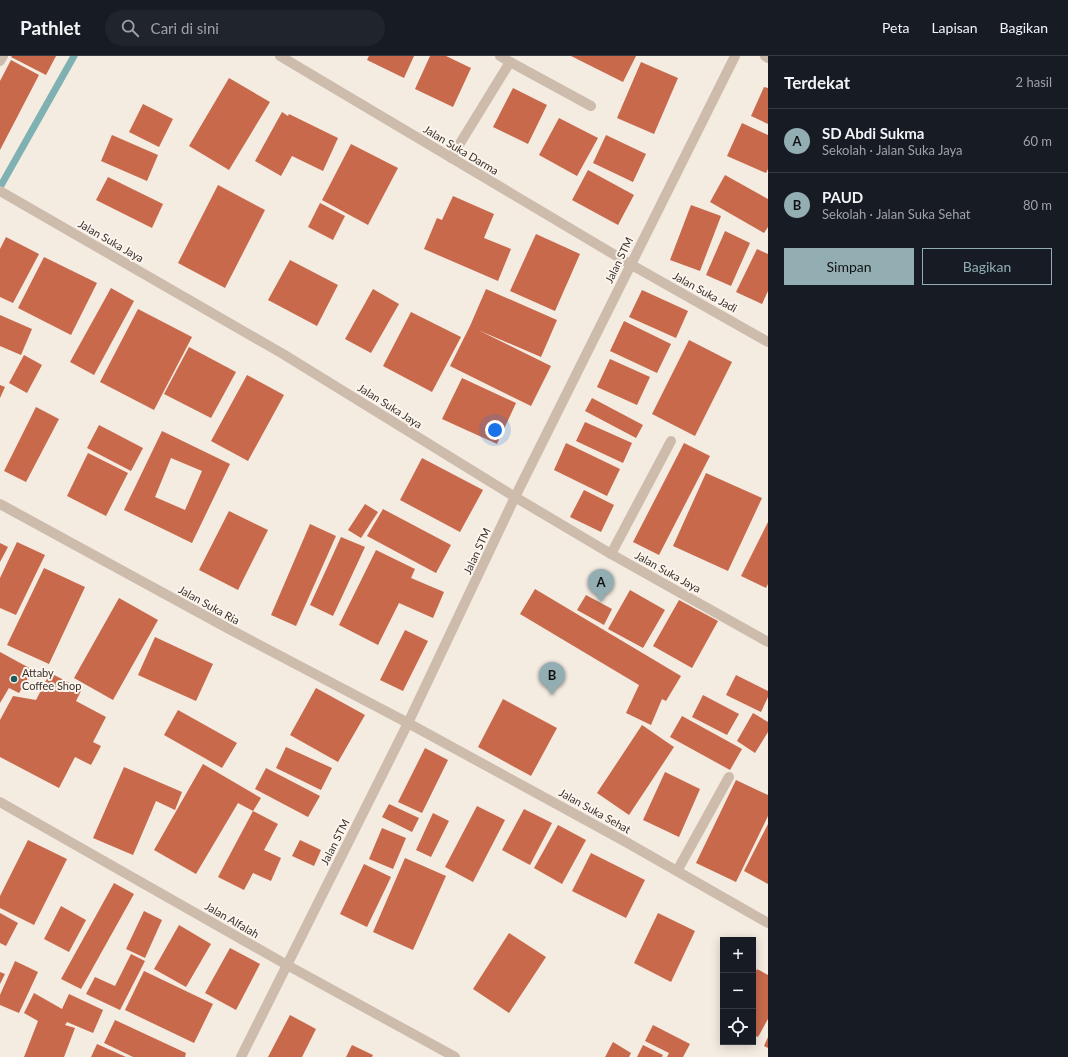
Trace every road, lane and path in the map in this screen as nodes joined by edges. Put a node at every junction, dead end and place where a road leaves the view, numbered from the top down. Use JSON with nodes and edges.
{"nodes":[{"id":1,"x":3,"y":56,"type":"edge"},
{"id":2,"x":280,"y":56,"type":"edge"},
{"id":3,"x":500,"y":56,"type":"edge"},
{"id":4,"x":735,"y":56,"type":"edge"},
{"id":5,"x":765,"y":56,"type":"edge"},
{"id":6,"x":768,"y":58,"type":"edge"},
{"id":7,"x":0,"y":62,"type":"edge"},
{"id":8,"x":510,"y":62,"type":"junction"},
{"id":9,"x":591,"y":106,"type":"dead end"},
{"id":10,"x":451,"y":158,"type":"junction"},
{"id":11,"x":0,"y":191,"type":"edge"},
{"id":12,"x":630,"y":264,"type":"junction"},
{"id":13,"x":768,"y":342,"type":"edge"},
{"id":14,"x":671,"y":441,"type":"dead end"},
{"id":15,"x":515,"y":497,"type":"junction"},
{"id":16,"x":0,"y":504,"type":"edge"},
{"id":17,"x":610,"y":554,"type":"junction"},
{"id":18,"x":768,"y":642,"type":"edge"},
{"id":19,"x":408,"y":723,"type":"junction"},
{"id":20,"x":729,"y":777,"type":"dead end"},
{"id":21,"x":0,"y":802,"type":"edge"},
{"id":22,"x":677,"y":871,"type":"junction"},
{"id":23,"x":768,"y":923,"type":"edge"},
{"id":24,"x":287,"y":965,"type":"junction"},
{"id":25,"x":241,"y":1057,"type":"edge"},
{"id":26,"x":455,"y":1057,"type":"edge"}],
"edges":[{"from":1,"to":7,"type":"street"},
{"from":2,"to":10,"type":"street","name":"Jalan Suka Darma"},
{"from":3,"to":8,"type":"street"},
{"from":4,"to":12,"type":"street","name":"Jalan STM"},
{"from":5,"to":6,"type":"street"},
{"from":8,"to":9,"type":"street"},
{"from":8,"to":10,"type":"street"},
{"from":10,"to":12,"type":"street","name":"Jalan Suka Darma"},
{"from":11,"to":15,"type":"street","name":"Jalan Suka Jaya"},
{"from":12,"to":13,"type":"street","name":"Jalan Suka Jadi"},
{"from":12,"to":15,"type":"street","name":"Jalan STM"},
{"from":14,"to":17,"type":"street"},
{"from":15,"to":17,"type":"street","name":"Jalan Suka Jaya"},
{"from":15,"to":19,"type":"street","name":"Jalan STM"},
{"from":16,"to":19,"type":"street","name":"Jalan Suka Ria"},
{"from":17,"to":18,"type":"street","name":"Jalan Suka Jaya"},
{"from":19,"to":22,"type":"street","name":"Jalan Suka Sehat"},
{"from":19,"to":24,"type":"street","name":"Jalan STM"},
{"from":20,"to":22,"type":"street"},
{"from":21,"to":24,"type":"street","name":"Jalan Alfalah"},
{"from":22,"to":23,"type":"street","name":"Jalan Suka Sehat"},
{"from":24,"to":25,"type":"street","name":"Jalan STM"},
{"from":24,"to":26,"type":"street","name":"Jalan Alfalah"}]}
